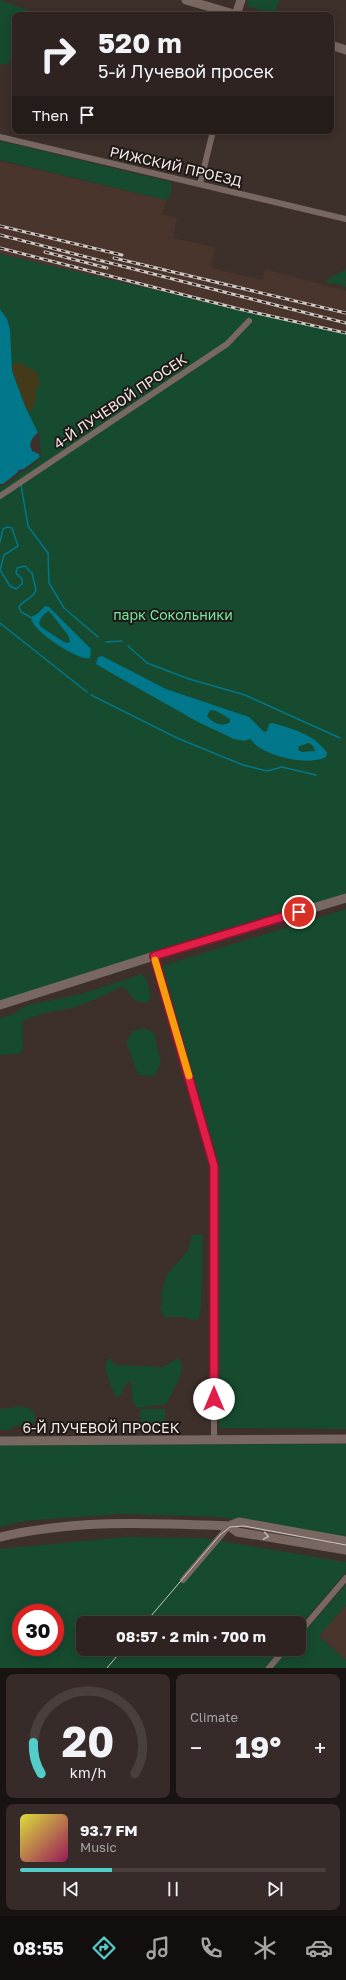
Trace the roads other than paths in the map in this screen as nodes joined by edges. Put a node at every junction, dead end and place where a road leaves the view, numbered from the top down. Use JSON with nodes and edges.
{"nodes":[{"id":1,"x":186,"y":0,"type":"edge"},
{"id":2,"x":241,"y":0,"type":"edge"},
{"id":3,"x":226,"y":12,"type":"edge"},
{"id":4,"x":237,"y":12,"type":"edge"},
{"id":5,"x":334,"y":46,"type":"edge"},
{"id":6,"x":346,"y":50,"type":"edge"},
{"id":7,"x":212,"y":134,"type":"edge"},
{"id":8,"x":0,"y":137,"type":"edge"},
{"id":9,"x":200,"y":184,"type":"junction"},
{"id":10,"x":346,"y":219,"type":"edge"},
{"id":11,"x":249,"y":321,"type":"dead end"},
{"id":12,"x":0,"y":496,"type":"edge"},
{"id":13,"x":346,"y":898,"type":"edge"},
{"id":14,"x":154,"y":956,"type":"junction"},
{"id":15,"x":0,"y":1005,"type":"edge"},
{"id":16,"x":214,"y":1439,"type":"junction"},
{"id":17,"x":346,"y":1439,"type":"edge"},
{"id":18,"x":0,"y":1441,"type":"edge"},
{"id":19,"x":229,"y":1526,"type":"junction"},
{"id":20,"x":0,"y":1537,"type":"edge"},
{"id":21,"x":346,"y":1541,"type":"edge"},
{"id":22,"x":346,"y":1550,"type":"edge"},
{"id":23,"x":346,"y":1578,"type":"edge"},
{"id":24,"x":183,"y":1580,"type":"dead end"},
{"id":25,"x":306,"y":1625,"type":"edge"},
{"id":26,"x":279,"y":1656,"type":"edge"},
{"id":27,"x":269,"y":1668,"type":"edge"}],
"edges":[{"from":1,"to":3,"type":"street"},
{"from":2,"to":4,"type":"street"},
{"from":5,"to":6,"type":"street"},
{"from":7,"to":9,"type":"street"},
{"from":8,"to":9,"type":"street","name":"РИЖСКИЙ ПРОЕЗД"},
{"from":9,"to":10,"type":"street","name":"РИЖСКИЙ ПРОЕЗД"},
{"from":11,"to":12,"type":"street","name":"4-Й ЛУЧЕВОЙ ПРОСЕК"},
{"from":13,"to":14,"type":"street"},
{"from":14,"to":15,"type":"street"},
{"from":14,"to":16,"type":"street"},
{"from":16,"to":17,"type":"street","name":"6-Й ЛУЧЕВОЙ ПРОСЕК"},
{"from":16,"to":18,"type":"street","name":"6-Й ЛУЧЕВОЙ ПРОСЕК"},
{"from":19,"to":20,"type":"street"},
{"from":19,"to":21,"type":"street"},
{"from":19,"to":22,"type":"street","one_way":true},
{"from":19,"to":24,"type":"street"},
{"from":23,"to":25,"type":"street"},
{"from":26,"to":27,"type":"street"}]}
